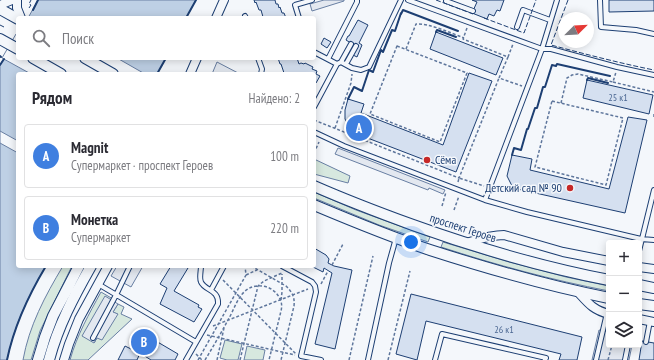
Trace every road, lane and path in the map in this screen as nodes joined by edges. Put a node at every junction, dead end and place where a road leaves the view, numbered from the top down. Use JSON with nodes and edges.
{"nodes":[{"id":1,"x":12,"y":0,"type":"edge"},
{"id":2,"x":17,"y":0,"type":"edge"},
{"id":3,"x":224,"y":0,"type":"edge"},
{"id":4,"x":312,"y":0,"type":"edge"},
{"id":5,"x":357,"y":0,"type":"edge"},
{"id":6,"x":401,"y":0,"type":"edge"},
{"id":7,"x":408,"y":0,"type":"edge"},
{"id":8,"x":557,"y":0,"type":"edge"},
{"id":9,"x":600,"y":0,"type":"edge"},
{"id":10,"x":446,"y":1,"type":"edge"},
{"id":11,"x":417,"y":2,"type":"edge"},
{"id":12,"x":0,"y":4,"type":"edge"},
{"id":13,"x":0,"y":9,"type":"edge"},
{"id":14,"x":473,"y":11,"type":"dead end"},
{"id":15,"x":19,"y":16,"type":"edge"},
{"id":16,"x":217,"y":16,"type":"edge"},
{"id":17,"x":298,"y":16,"type":"edge"},
{"id":18,"x":16,"y":17,"type":"edge"},
{"id":19,"x":550,"y":20,"type":"junction"},
{"id":20,"x":469,"y":23,"type":"junction"},
{"id":21,"x":517,"y":27,"type":"dead end"},
{"id":22,"x":654,"y":34,"type":"edge"},
{"id":23,"x":464,"y":38,"type":"junction"},
{"id":24,"x":515,"y":39,"type":"junction"},
{"id":25,"x":4,"y":41,"type":"edge"},
{"id":26,"x":353,"y":45,"type":"dead end"},
{"id":27,"x":16,"y":48,"type":"edge"},
{"id":28,"x":406,"y":49,"type":"junction"},
{"id":29,"x":542,"y":49,"type":"junction"},
{"id":30,"x":316,"y":53,"type":"edge"},
{"id":31,"x":508,"y":57,"type":"junction"},
{"id":32,"x":328,"y":59,"type":"junction"},
{"id":33,"x":36,"y":60,"type":"edge"},
{"id":34,"x":88,"y":60,"type":"edge"},
{"id":35,"x":196,"y":60,"type":"edge"},
{"id":36,"x":259,"y":60,"type":"edge"},
{"id":37,"x":342,"y":63,"type":"junction"},
{"id":38,"x":617,"y":67,"type":"junction"},
{"id":39,"x":352,"y":68,"type":"junction"},
{"id":40,"x":57,"y":72,"type":"edge"},
{"id":41,"x":110,"y":72,"type":"edge"},
{"id":42,"x":191,"y":72,"type":"edge"},
{"id":43,"x":261,"y":72,"type":"edge"},
{"id":44,"x":654,"y":75,"type":"edge"},
{"id":45,"x":499,"y":78,"type":"junction"},
{"id":46,"x":613,"y":82,"type":"junction"},
{"id":47,"x":527,"y":88,"type":"junction"},
{"id":48,"x":654,"y":92,"type":"edge"},
{"id":49,"x":561,"y":103,"type":"junction"},
{"id":50,"x":316,"y":104,"type":"edge"},
{"id":51,"x":316,"y":121,"type":"edge"},
{"id":52,"x":335,"y":128,"type":"junction"},
{"id":53,"x":316,"y":133,"type":"edge"},
{"id":54,"x":321,"y":135,"type":"junction"},
{"id":55,"x":316,"y":148,"type":"edge"},
{"id":56,"x":459,"y":178,"type":"junction"},
{"id":57,"x":457,"y":184,"type":"dead end"},
{"id":58,"x":316,"y":187,"type":"edge"},
{"id":59,"x":449,"y":187,"type":"junction"},
{"id":60,"x":490,"y":188,"type":"junction"},
{"id":61,"x":455,"y":189,"type":"junction"},
{"id":62,"x":654,"y":190,"type":"edge"},
{"id":63,"x":485,"y":200,"type":"junction"},
{"id":64,"x":316,"y":206,"type":"edge"},
{"id":65,"x":442,"y":206,"type":"dead end"},
{"id":66,"x":454,"y":210,"type":"dead end"},
{"id":67,"x":396,"y":238,"type":"junction"},
{"id":68,"x":642,"y":239,"type":"junction"},
{"id":69,"x":654,"y":240,"type":"edge"},
{"id":70,"x":466,"y":243,"type":"junction"},
{"id":71,"x":344,"y":244,"type":"dead end"},
{"id":72,"x":373,"y":256,"type":"dead end"},
{"id":73,"x":606,"y":260,"type":"edge"},
{"id":74,"x":332,"y":265,"type":"dead end"},
{"id":75,"x":642,"y":267,"type":"edge"},
{"id":76,"x":78,"y":268,"type":"edge"},
{"id":77,"x":90,"y":268,"type":"edge"},
{"id":78,"x":107,"y":268,"type":"edge"},
{"id":79,"x":129,"y":268,"type":"edge"},
{"id":80,"x":201,"y":268,"type":"edge"},
{"id":81,"x":223,"y":268,"type":"edge"},
{"id":82,"x":245,"y":268,"type":"edge"},
{"id":83,"x":254,"y":268,"type":"edge"},
{"id":84,"x":286,"y":268,"type":"edge"},
{"id":85,"x":654,"y":269,"type":"edge"},
{"id":86,"x":257,"y":270,"type":"junction"},
{"id":87,"x":328,"y":271,"type":"dead end"},
{"id":88,"x":410,"y":271,"type":"dead end"},
{"id":89,"x":246,"y":275,"type":"junction"},
{"id":90,"x":218,"y":276,"type":"junction"},
{"id":91,"x":272,"y":278,"type":"junction"},
{"id":92,"x":606,"y":279,"type":"edge"},
{"id":93,"x":98,"y":284,"type":"junction"},
{"id":94,"x":282,"y":284,"type":"junction"},
{"id":95,"x":258,"y":286,"type":"junction"},
{"id":96,"x":315,"y":286,"type":"junction"},
{"id":97,"x":642,"y":286,"type":"edge"},
{"id":98,"x":654,"y":288,"type":"edge"},
{"id":99,"x":211,"y":290,"type":"junction"},
{"id":100,"x":578,"y":292,"type":"junction"},
{"id":101,"x":235,"y":293,"type":"junction"},
{"id":102,"x":116,"y":295,"type":"junction"},
{"id":103,"x":293,"y":295,"type":"junction"},
{"id":104,"x":606,"y":297,"type":"edge"},
{"id":105,"x":240,"y":298,"type":"junction"},
{"id":106,"x":281,"y":300,"type":"junction"},
{"id":107,"x":642,"y":304,"type":"edge"},
{"id":108,"x":654,"y":306,"type":"edge"},
{"id":109,"x":252,"y":310,"type":"junction"},
{"id":110,"x":606,"y":313,"type":"edge"},
{"id":111,"x":642,"y":319,"type":"edge"},
{"id":112,"x":228,"y":320,"type":"junction"},
{"id":113,"x":652,"y":321,"type":"edge"},
{"id":114,"x":606,"y":322,"type":"edge"},
{"id":115,"x":218,"y":324,"type":"junction"},
{"id":116,"x":225,"y":326,"type":"junction"},
{"id":117,"x":204,"y":329,"type":"junction"},
{"id":118,"x":201,"y":333,"type":"junction"},
{"id":119,"x":276,"y":334,"type":"junction"},
{"id":120,"x":211,"y":336,"type":"junction"},
{"id":121,"x":218,"y":337,"type":"junction"},
{"id":122,"x":93,"y":338,"type":"dead end"},
{"id":123,"x":222,"y":338,"type":"junction"},
{"id":124,"x":196,"y":342,"type":"junction"},
{"id":125,"x":646,"y":342,"type":"dead end"},
{"id":126,"x":244,"y":343,"type":"junction"},
{"id":127,"x":285,"y":343,"type":"junction"},
{"id":128,"x":611,"y":348,"type":"edge"},
{"id":129,"x":627,"y":348,"type":"edge"},
{"id":130,"x":272,"y":350,"type":"junction"},
{"id":131,"x":283,"y":352,"type":"junction"},
{"id":132,"x":301,"y":358,"type":"edge"},
{"id":133,"x":38,"y":360,"type":"edge"},
{"id":134,"x":49,"y":360,"type":"edge"},
{"id":135,"x":64,"y":360,"type":"edge"},
{"id":136,"x":186,"y":360,"type":"edge"},
{"id":137,"x":198,"y":360,"type":"edge"},
{"id":138,"x":205,"y":360,"type":"edge"},
{"id":139,"x":217,"y":360,"type":"edge"},
{"id":140,"x":240,"y":360,"type":"edge"},
{"id":141,"x":269,"y":360,"type":"edge"},
{"id":142,"x":281,"y":360,"type":"edge"},
{"id":143,"x":321,"y":360,"type":"edge"},
{"id":144,"x":349,"y":360,"type":"edge"},
{"id":145,"x":368,"y":360,"type":"edge"},
{"id":146,"x":388,"y":360,"type":"edge"},
{"id":147,"x":435,"y":360,"type":"edge"},
{"id":148,"x":545,"y":360,"type":"edge"},
{"id":149,"x":596,"y":360,"type":"edge"},
{"id":150,"x":608,"y":360,"type":"edge"},
{"id":151,"x":625,"y":360,"type":"edge"}],
"edges":[{"from":1,"to":12,"type":"street"},
{"from":2,"to":15,"type":"street"},
{"from":3,"to":16,"type":"street"},
{"from":4,"to":17,"type":"lane"},
{"from":5,"to":32,"type":"lane"},
{"from":6,"to":39,"type":"lane"},
{"from":7,"to":11,"type":"lane"},
{"from":8,"to":19,"type":"lane"},
{"from":9,"to":22,"type":"lane"},
{"from":10,"to":14,"type":"lane"},
{"from":11,"to":20,"type":"lane"},
{"from":13,"to":18,"type":"street"},
{"from":19,"to":21,"type":"lane"},
{"from":19,"to":29,"type":"lane"},
{"from":20,"to":23,"type":"path"},
{"from":20,"to":24,"type":"lane"},
{"from":23,"to":28,"type":"path"},
{"from":23,"to":31,"type":"path"},
{"from":24,"to":29,"type":"lane"},
{"from":24,"to":31,"type":"path"},
{"from":25,"to":27,"type":"street"},
{"from":26,"to":37,"type":"lane"},
{"from":28,"to":28,"type":"path"},
{"from":29,"to":38,"type":"lane"},
{"from":29,"to":47,"type":"lane"},
{"from":30,"to":32,"type":"lane"},
{"from":31,"to":45,"type":"path"},
{"from":32,"to":37,"type":"lane"},
{"from":33,"to":40,"type":"street"},
{"from":34,"to":41,"type":"street"},
{"from":35,"to":42,"type":"street"},
{"from":36,"to":43,"type":"lane"},
{"from":37,"to":39,"type":"lane"},
{"from":37,"to":50,"type":"lane"},
{"from":38,"to":44,"type":"lane"},
{"from":38,"to":46,"type":"path"},
{"from":39,"to":52,"type":"path"},
{"from":45,"to":47,"type":"path"},
{"from":45,"to":56,"type":"path"},
{"from":46,"to":48,"type":"path"},
{"from":46,"to":49,"type":"path"},
{"from":47,"to":60,"type":"lane"},
{"from":49,"to":49,"type":"path"},
{"from":51,"to":52,"type":"path"},
{"from":52,"to":56,"type":"path"},
{"from":53,"to":54,"type":"lane"},
{"from":54,"to":55,"type":"path"},
{"from":54,"to":59,"type":"lane"},
{"from":56,"to":57,"type":"path"},
{"from":56,"to":60,"type":"path"},
{"from":58,"to":70,"type":"street","name":"проспект Героев"},
{"from":59,"to":61,"type":"lane"},
{"from":59,"to":65,"type":"path"},
{"from":60,"to":63,"type":"lane"},
{"from":61,"to":63,"type":"lane"},
{"from":61,"to":66,"type":"path"},
{"from":62,"to":68,"type":"lane"},
{"from":63,"to":68,"type":"lane"},
{"from":64,"to":67,"type":"street"},
{"from":67,"to":100,"type":"street"},
{"from":67,"to":145,"type":"lane"},
{"from":68,"to":69,"type":"lane"},
{"from":70,"to":73,"type":"street"},
{"from":70,"to":92,"type":"street","name":"проспект Героев"},
{"from":71,"to":74,"type":"path"},
{"from":72,"to":144,"type":"path"},
{"from":75,"to":85,"type":"street"},
{"from":76,"to":133,"type":"street"},
{"from":77,"to":134,"type":"street"},
{"from":78,"to":93,"type":"street"},
{"from":79,"to":102,"type":"lane"},
{"from":80,"to":99,"type":"lane"},
{"from":81,"to":90,"type":"lane"},
{"from":82,"to":89,"type":"path"},
{"from":83,"to":86,"type":"path"},
{"from":84,"to":96,"type":"lane"},
{"from":86,"to":89,"type":"path"},
{"from":86,"to":91,"type":"path"},
{"from":87,"to":96,"type":"path"},
{"from":88,"to":146,"type":"path"},
{"from":89,"to":101,"type":"path"},
{"from":90,"to":99,"type":"lane"},
{"from":90,"to":101,"type":"path"},
{"from":91,"to":94,"type":"path"},
{"from":91,"to":94,"type":"path"},
{"from":91,"to":95,"type":"path"},
{"from":93,"to":102,"type":"lane"},
{"from":93,"to":135,"type":"street"},
{"from":94,"to":103,"type":"path"},
{"from":94,"to":106,"type":"path"},
{"from":95,"to":105,"type":"path"},
{"from":95,"to":106,"type":"path"},
{"from":95,"to":109,"type":"path"},
{"from":96,"to":103,"type":"path"},
{"from":96,"to":132,"type":"lane"},
{"from":97,"to":98,"type":"street"},
{"from":99,"to":117,"type":"lane"},
{"from":100,"to":104,"type":"street"},
{"from":100,"to":110,"type":"street"},
{"from":101,"to":105,"type":"path"},
{"from":101,"to":115,"type":"path"},
{"from":102,"to":122,"type":"lane"},
{"from":102,"to":124,"type":"lane"},
{"from":103,"to":106,"type":"path"},
{"from":103,"to":127,"type":"path"},
{"from":105,"to":109,"type":"path"},
{"from":105,"to":112,"type":"path"},
{"from":106,"to":109,"type":"path"},
{"from":106,"to":119,"type":"path"},
{"from":107,"to":108,"type":"street"},
{"from":109,"to":112,"type":"path"},
{"from":109,"to":119,"type":"path"},
{"from":109,"to":126,"type":"path"},
{"from":111,"to":113,"type":"street"},
{"from":112,"to":115,"type":"path"},
{"from":112,"to":116,"type":"path"},
{"from":113,"to":125,"type":"lane"},
{"from":114,"to":149,"type":"lane"},
{"from":115,"to":117,"type":"path"},
{"from":115,"to":120,"type":"path"},
{"from":116,"to":121,"type":"path"},
{"from":116,"to":123,"type":"path"},
{"from":117,"to":118,"type":"lane"},
{"from":118,"to":120,"type":"path"},
{"from":118,"to":124,"type":"lane"},
{"from":119,"to":127,"type":"path"},
{"from":119,"to":130,"type":"path"},
{"from":120,"to":121,"type":"path"},
{"from":120,"to":137,"type":"path"},
{"from":121,"to":123,"type":"path"},
{"from":121,"to":138,"type":"path"},
{"from":123,"to":126,"type":"path"},
{"from":123,"to":139,"type":"path"},
{"from":124,"to":136,"type":"lane"},
{"from":126,"to":130,"type":"path"},
{"from":126,"to":140,"type":"path"},
{"from":127,"to":131,"type":"path"},
{"from":127,"to":131,"type":"path"},
{"from":128,"to":150,"type":"path"},
{"from":129,"to":151,"type":"lane"},
{"from":130,"to":131,"type":"path"},
{"from":130,"to":141,"type":"path"},
{"from":131,"to":142,"type":"path"},
{"from":132,"to":143,"type":"lane"},
{"from":147,"to":148,"type":"lane"}]}
